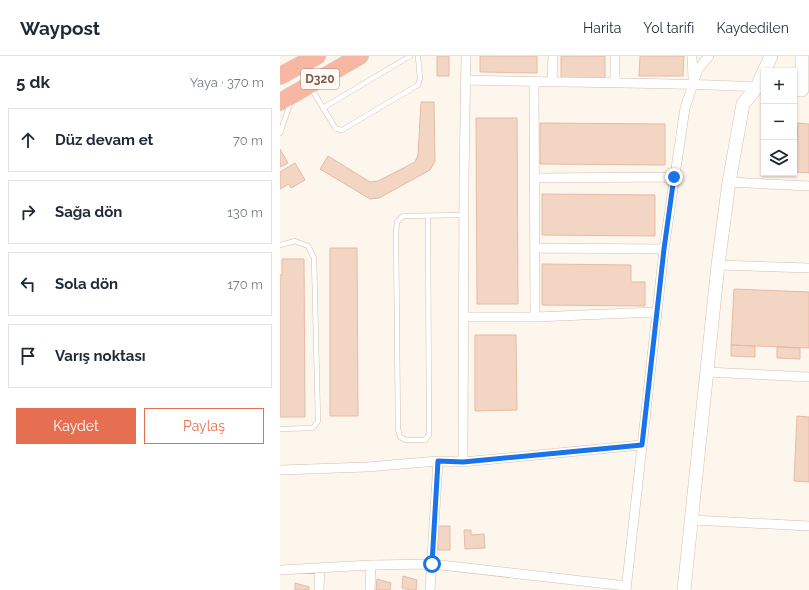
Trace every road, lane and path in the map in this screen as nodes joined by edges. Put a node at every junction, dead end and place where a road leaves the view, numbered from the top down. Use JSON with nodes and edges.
{"nodes":[{"id":1,"x":316,"y":56,"type":"edge"},
{"id":2,"x":360,"y":56,"type":"edge"},
{"id":3,"x":410,"y":56,"type":"edge"},
{"id":4,"x":418,"y":56,"type":"edge"},
{"id":5,"x":466,"y":56,"type":"edge"},
{"id":6,"x":553,"y":56,"type":"edge"},
{"id":7,"x":615,"y":56,"type":"edge"},
{"id":8,"x":692,"y":56,"type":"edge"},
{"id":9,"x":709,"y":56,"type":"edge"},
{"id":10,"x":771,"y":56,"type":"edge"},
{"id":11,"x":802,"y":56,"type":"edge"},
{"id":12,"x":280,"y":76,"type":"edge"},
{"id":13,"x":466,"y":80,"type":"junction"},
{"id":14,"x":534,"y":82,"type":"junction"},
{"id":15,"x":552,"y":82,"type":"junction"},
{"id":16,"x":615,"y":82,"type":"junction"},
{"id":17,"x":310,"y":84,"type":"junction"},
{"id":18,"x":693,"y":84,"type":"junction"},
{"id":19,"x":760,"y":88,"type":"edge"},
{"id":20,"x":802,"y":90,"type":"edge"},
{"id":21,"x":287,"y":98,"type":"edge"},
{"id":22,"x":323,"y":108,"type":"junction"},
{"id":23,"x":280,"y":133,"type":"edge"},
{"id":24,"x":674,"y":177,"type":"junction"},
{"id":25,"x":534,"y":178,"type":"junction"},
{"id":26,"x":729,"y":182,"type":"junction"},
{"id":27,"x":809,"y":186,"type":"edge"},
{"id":28,"x":463,"y":215,"type":"junction"},
{"id":29,"x":428,"y":216,"type":"junction"},
{"id":30,"x":280,"y":245,"type":"edge"},
{"id":31,"x":535,"y":248,"type":"junction"},
{"id":32,"x":664,"y":249,"type":"junction"},
{"id":33,"x":718,"y":264,"type":"junction"},
{"id":34,"x":809,"y":268,"type":"edge"},
{"id":35,"x":656,"y":312,"type":"junction"},
{"id":36,"x":535,"y":316,"type":"junction"},
{"id":37,"x":463,"y":317,"type":"junction"},
{"id":38,"x":707,"y":372,"type":"junction"},
{"id":39,"x":809,"y":377,"type":"edge"},
{"id":40,"x":280,"y":429,"type":"edge"},
{"id":41,"x":642,"y":445,"type":"junction"},
{"id":42,"x":438,"y":461,"type":"junction"},
{"id":43,"x":463,"y":462,"type":"junction"},
{"id":44,"x":280,"y":470,"type":"edge"},
{"id":45,"x":692,"y":520,"type":"junction"},
{"id":46,"x":809,"y":526,"type":"edge"},
{"id":47,"x":432,"y":564,"type":"junction"},
{"id":48,"x":372,"y":565,"type":"junction"},
{"id":49,"x":320,"y":568,"type":"junction"},
{"id":50,"x":280,"y":570,"type":"edge"},
{"id":51,"x":626,"y":588,"type":"edge"},
{"id":52,"x":319,"y":590,"type":"edge"},
{"id":53,"x":370,"y":590,"type":"edge"},
{"id":54,"x":430,"y":590,"type":"edge"},
{"id":55,"x":684,"y":590,"type":"edge"}],
"edges":[{"from":1,"to":12,"type":"highway","number":"D320"},
{"from":2,"to":17,"type":"highway","number":"D320"},
{"from":3,"to":22,"type":"lane"},
{"from":4,"to":22,"type":"lane"},
{"from":5,"to":13,"type":"street"},
{"from":6,"to":15,"type":"street"},
{"from":7,"to":16,"type":"street"},
{"from":8,"to":18,"type":"street"},
{"from":9,"to":18,"type":"street"},
{"from":10,"to":19,"type":"main road"},
{"from":11,"to":20,"type":"main road"},
{"from":13,"to":14,"type":"street"},
{"from":13,"to":28,"type":"street"},
{"from":14,"to":15,"type":"street"},
{"from":14,"to":25,"type":"street"},
{"from":15,"to":16,"type":"street"},
{"from":16,"to":18,"type":"street"},
{"from":17,"to":21,"type":"highway","number":"D320"},
{"from":17,"to":22,"type":"lane"},
{"from":18,"to":19,"type":"street"},
{"from":18,"to":24,"type":"street"},
{"from":19,"to":26,"type":"main road"},
{"from":21,"to":23,"type":"lane"},
{"from":24,"to":25,"type":"street"},
{"from":24,"to":32,"type":"street"},
{"from":25,"to":31,"type":"street"},
{"from":26,"to":27,"type":"street"},
{"from":26,"to":33,"type":"main road"},
{"from":28,"to":29,"type":"lane"},
{"from":28,"to":37,"type":"street"},
{"from":29,"to":29,"type":"lane"},
{"from":30,"to":40,"type":"lane"},
{"from":31,"to":32,"type":"street"},
{"from":31,"to":36,"type":"street"},
{"from":32,"to":35,"type":"street"},
{"from":33,"to":34,"type":"street"},
{"from":33,"to":38,"type":"main road"},
{"from":35,"to":36,"type":"street"},
{"from":35,"to":41,"type":"street"},
{"from":36,"to":37,"type":"street"},
{"from":37,"to":43,"type":"street"},
{"from":38,"to":39,"type":"street"},
{"from":38,"to":45,"type":"main road"},
{"from":41,"to":43,"type":"street"},
{"from":41,"to":51,"type":"street"},
{"from":42,"to":43,"type":"street"},
{"from":42,"to":44,"type":"street"},
{"from":42,"to":47,"type":"street"},
{"from":45,"to":46,"type":"street"},
{"from":45,"to":55,"type":"main road"},
{"from":47,"to":48,"type":"street"},
{"from":47,"to":51,"type":"street"},
{"from":47,"to":54,"type":"street"},
{"from":48,"to":49,"type":"street"},
{"from":48,"to":53,"type":"street"},
{"from":49,"to":50,"type":"street"},
{"from":49,"to":52,"type":"street"}]}
